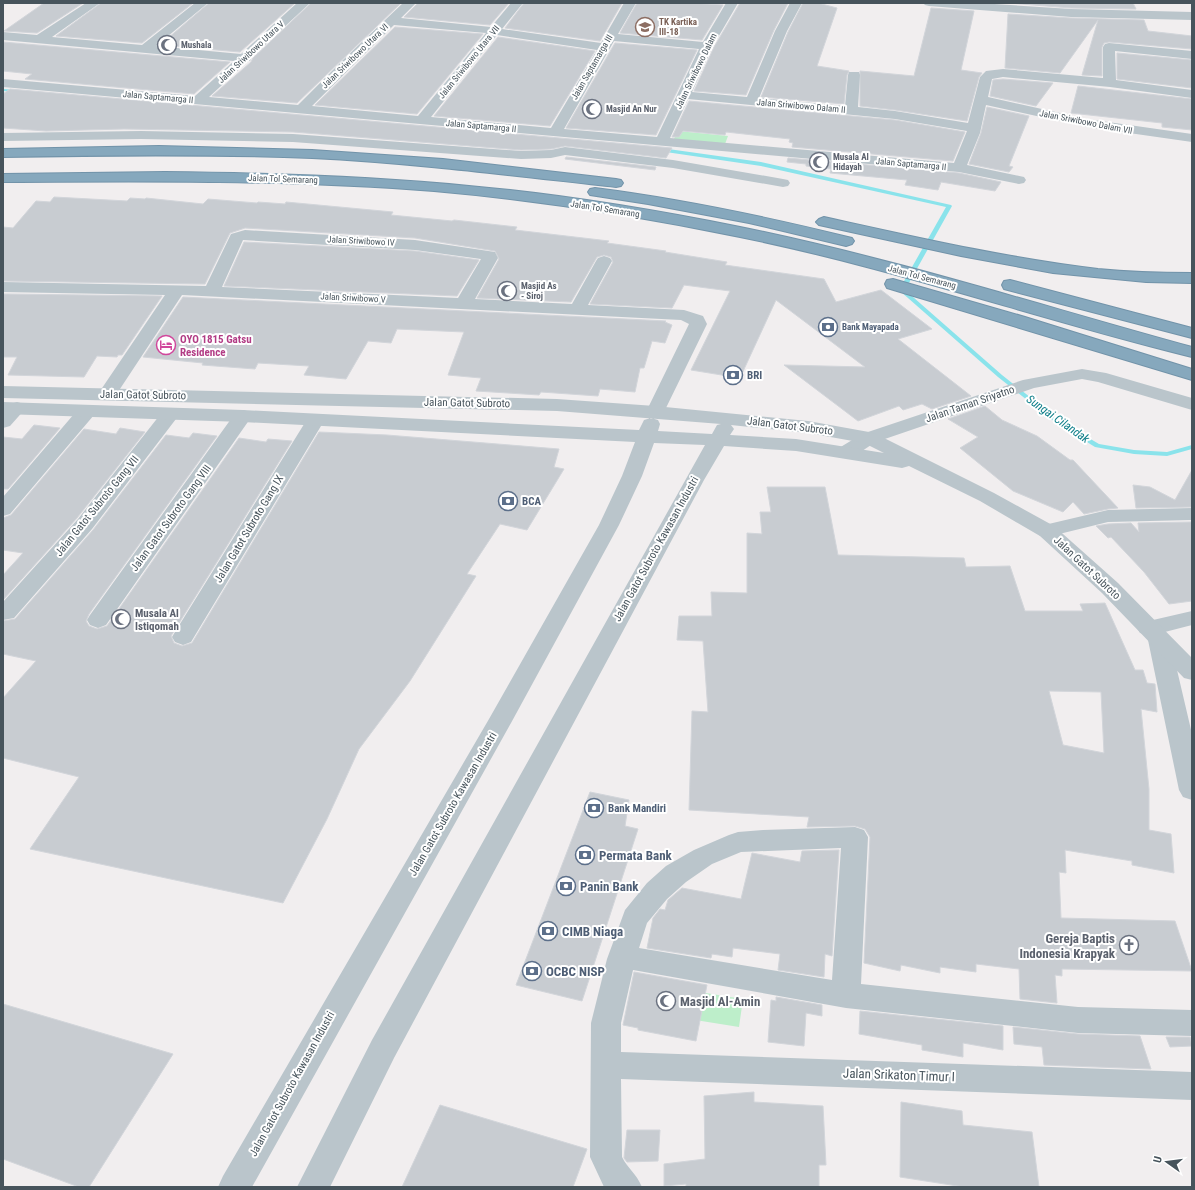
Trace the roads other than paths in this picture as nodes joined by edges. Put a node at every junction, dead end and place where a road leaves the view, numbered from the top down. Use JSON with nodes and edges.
{"nodes":[{"id":1,"x":94,"y":3,"type":"edge"},
{"id":2,"x":202,"y":3,"type":"edge"},
{"id":3,"x":304,"y":3,"type":"edge"},
{"id":4,"x":410,"y":3,"type":"edge"},
{"id":5,"x":518,"y":3,"type":"edge"},
{"id":6,"x":630,"y":3,"type":"edge"},
{"id":7,"x":732,"y":3,"type":"edge"},
{"id":8,"x":796,"y":3,"type":"edge"},
{"id":9,"x":929,"y":3,"type":"edge"},
{"id":10,"x":1143,"y":3,"type":"edge"},
{"id":11,"x":1146,"y":15,"type":"junction"},
{"id":12,"x":1192,"y":16,"type":"edge"},
{"id":13,"x":392,"y":21,"type":"junction"},
{"id":14,"x":494,"y":31,"type":"junction"},
{"id":15,"x":3,"y":36,"type":"edge"},
{"id":16,"x":40,"y":39,"type":"junction"},
{"id":17,"x":606,"y":42,"type":"junction"},
{"id":18,"x":707,"y":46,"type":"junction"},
{"id":19,"x":146,"y":48,"type":"junction"},
{"id":20,"x":1192,"y":55,"type":"edge"},
{"id":21,"x":246,"y":58,"type":"junction"},
{"id":22,"x":854,"y":75,"type":"dead end"},
{"id":23,"x":3,"y":83,"type":"edge"},
{"id":24,"x":1110,"y":83,"type":"junction"},
{"id":25,"x":1192,"y":94,"type":"edge"},
{"id":26,"x":684,"y":95,"type":"junction"},
{"id":27,"x":981,"y":100,"type":"junction"},
{"id":28,"x":197,"y":101,"type":"junction"},
{"id":29,"x":751,"y":102,"type":"junction"},
{"id":30,"x":301,"y":110,"type":"junction"},
{"id":31,"x":851,"y":111,"type":"junction"},
{"id":32,"x":421,"y":121,"type":"junction"},
{"id":33,"x":974,"y":128,"type":"junction"},
{"id":34,"x":555,"y":132,"type":"junction"},
{"id":35,"x":3,"y":136,"type":"edge"},
{"id":36,"x":1192,"y":138,"type":"edge"},
{"id":37,"x":662,"y":141,"type":"junction"},
{"id":38,"x":3,"y":153,"type":"edge"},
{"id":39,"x":3,"y":166,"type":"edge"},
{"id":40,"x":959,"y":168,"type":"junction"},
{"id":41,"x":220,"y":177,"type":"junction"},
{"id":42,"x":3,"y":178,"type":"edge"},
{"id":43,"x":1019,"y":180,"type":"dead end"},
{"id":44,"x":784,"y":183,"type":"dead end"},
{"id":45,"x":860,"y":250,"type":"junction"},
{"id":46,"x":604,"y":261,"type":"dead end"},
{"id":47,"x":1192,"y":278,"type":"edge"},
{"id":48,"x":3,"y":287,"type":"edge"},
{"id":49,"x":176,"y":290,"type":"junction"},
{"id":50,"x":212,"y":291,"type":"junction"},
{"id":51,"x":1003,"y":291,"type":"junction"},
{"id":52,"x":464,"y":303,"type":"junction"},
{"id":53,"x":577,"y":309,"type":"junction"},
{"id":54,"x":698,"y":324,"type":"joint"},
{"id":55,"x":1192,"y":333,"type":"edge"},
{"id":56,"x":1192,"y":352,"type":"edge"},
{"id":57,"x":1192,"y":375,"type":"edge"},
{"id":58,"x":3,"y":392,"type":"edge"},
{"id":59,"x":107,"y":394,"type":"junction"},
{"id":60,"x":1192,"y":404,"type":"edge"},
{"id":61,"x":10,"y":408,"type":"edge"},
{"id":62,"x":87,"y":411,"type":"junction"},
{"id":63,"x":655,"y":412,"type":"junction"},
{"id":64,"x":170,"y":415,"type":"junction"},
{"id":65,"x":243,"y":416,"type":"junction"},
{"id":66,"x":315,"y":420,"type":"junction"},
{"id":67,"x":3,"y":422,"type":"edge"},
{"id":68,"x":724,"y":430,"type":"junction"},
{"id":69,"x":645,"y":437,"type":"junction"},
{"id":70,"x":869,"y":438,"type":"junction"},
{"id":71,"x":846,"y":452,"type":"junction"},
{"id":72,"x":923,"y":465,"type":"junction"},
{"id":73,"x":3,"y":510,"type":"edge"},
{"id":74,"x":1192,"y":514,"type":"edge"},
{"id":75,"x":1047,"y":531,"type":"junction"},
{"id":76,"x":6,"y":613,"type":"dead end"},
{"id":77,"x":1192,"y":618,"type":"edge"},
{"id":78,"x":98,"y":620,"type":"dead end"},
{"id":79,"x":1153,"y":634,"type":"junction"},
{"id":80,"x":183,"y":637,"type":"dead end"},
{"id":81,"x":1192,"y":672,"type":"edge"},
{"id":82,"x":1192,"y":790,"type":"edge"},
{"id":83,"x":638,"y":960,"type":"dead end"},
{"id":84,"x":846,"y":995,"type":"junction"},
{"id":85,"x":1192,"y":1023,"type":"edge"},
{"id":86,"x":606,"y":1065,"type":"junction"},
{"id":87,"x":1192,"y":1086,"type":"edge"},
{"id":88,"x":234,"y":1187,"type":"edge"},
{"id":89,"x":313,"y":1187,"type":"edge"},
{"id":90,"x":626,"y":1187,"type":"edge"}],
"edges":[{"from":1,"to":16,"type":"street"},
{"from":2,"to":19,"type":"street"},
{"from":3,"to":21,"type":"street","name":"Jalan Sriwibowo Utara V"},
{"from":4,"to":13,"type":"street","name":"Jalan Sriwibowo Utara VI"},
{"from":5,"to":14,"type":"street","name":"Jalan Sriwibowo Utara VII"},
{"from":6,"to":17,"type":"street","name":"Jalan Saptamarga III"},
{"from":7,"to":18,"type":"street","name":"Jalan Sriwibowo Dalam"},
{"from":8,"to":29,"type":"street","name":"Jalan Sriwibowo Dalam II"},
{"from":9,"to":11,"type":"street"},
{"from":10,"to":11,"type":"street"},
{"from":11,"to":12,"type":"street"},
{"from":13,"to":14,"type":"street"},
{"from":13,"to":30,"type":"street","name":"Jalan Sriwibowo Utara VI"},
{"from":14,"to":17,"type":"street"},
{"from":14,"to":32,"type":"street","name":"Jalan Sriwibowo Utara VII"},
{"from":15,"to":16,"type":"street"},
{"from":16,"to":19,"type":"street"},
{"from":17,"to":18,"type":"street"},
{"from":17,"to":34,"type":"street","name":"Jalan Saptamarga III"},
{"from":18,"to":26,"type":"street","name":"Jalan Sriwibowo Dalam"},
{"from":19,"to":21,"type":"street"},
{"from":20,"to":24,"type":"street"},
{"from":21,"to":28,"type":"street","name":"Jalan Sriwibowo Utara V"},
{"from":22,"to":31,"type":"street"},
{"from":23,"to":28,"type":"street","name":"Jalan Saptamarga II"},
{"from":24,"to":25,"type":"street"},
{"from":24,"to":27,"type":"street"},
{"from":26,"to":29,"type":"street","name":"Jalan Sriwibowo Dalam II"},
{"from":26,"to":37,"type":"street","name":"Jalan Sriwibowo Dalam"},
{"from":27,"to":33,"type":"street"},
{"from":27,"to":36,"type":"street","name":"Jalan Sriwibowo Dalam VII"},
{"from":28,"to":30,"type":"street","name":"Jalan Saptamarga II"},
{"from":29,"to":31,"type":"street","name":"Jalan Sriwibowo Dalam II"},
{"from":30,"to":32,"type":"street","name":"Jalan Saptamarga II"},
{"from":31,"to":33,"type":"street","name":"Jalan Sriwibowo Dalam II"},
{"from":32,"to":34,"type":"street","name":"Jalan Saptamarga II"},
{"from":33,"to":40,"type":"street"},
{"from":34,"to":37,"type":"street","name":"Jalan Saptamarga II"},
{"from":35,"to":44,"type":"street"},
{"from":37,"to":40,"type":"street","name":"Jalan Saptamarga II"},
{"from":38,"to":47,"type":"highway"},
{"from":39,"to":45,"type":"highway","name":"Jalan Tol Semarang"},
{"from":40,"to":43,"type":"street","name":"Jalan Saptamarga II"},
{"from":41,"to":42,"type":"highway","name":"Jalan Tol Semarang"},
{"from":41,"to":45,"type":"highway","name":"Jalan Tol Semarang"},
{"from":41,"to":57,"type":"highway"},
{"from":45,"to":51,"type":"highway","name":"Jalan Tol Semarang"},
{"from":46,"to":53,"type":"street"},
{"from":48,"to":49,"type":"street","name":"Jalan Sriwibowo V"},
{"from":49,"to":50,"type":"street","name":"Jalan Sriwibowo V"},
{"from":49,"to":59,"type":"street"},
{"from":50,"to":52,"type":"street","name":"Jalan Sriwibowo V"},
{"from":50,"to":52,"type":"street","name":"Jalan Sriwibowo IV"},
{"from":51,"to":55,"type":"highway","name":"Jalan Tol Semarang"},
{"from":51,"to":56,"type":"highway","name":"Jalan Tol Semarang"},
{"from":52,"to":53,"type":"street","name":"Jalan Sriwibowo V"},
{"from":53,"to":54,"type":"street","name":"Jalan Sriwibowo V"},
{"from":54,"to":63,"type":"street","name":"Jalan Gatot Subroto Kawasan Industri"},
{"from":58,"to":59,"type":"street","name":"Jalan Gatot Subroto"},
{"from":59,"to":63,"type":"street","name":"Jalan Gatot Subroto"},
{"from":60,"to":70,"type":"street","name":"Jalan Taman Sriyatno"},
{"from":61,"to":62,"type":"street","name":"Jalan Gatot Subroto"},
{"from":61,"to":67,"type":"street"},
{"from":62,"to":64,"type":"street","name":"Jalan Gatot Subroto"},
{"from":62,"to":73,"type":"street"},
{"from":63,"to":68,"type":"street","name":"Jalan Gatot Subroto"},
{"from":63,"to":69,"type":"street","name":"Jalan Gatot Subroto Kawasan Industri"},
{"from":64,"to":65,"type":"street","name":"Jalan Gatot Subroto"},
{"from":64,"to":76,"type":"street","name":"Jalan Gatot Subroto Gang VII"},
{"from":65,"to":66,"type":"street","name":"Jalan Gatot Subroto"},
{"from":65,"to":78,"type":"street","name":"Jalan Gatot Subroto Gang VIII"},
{"from":66,"to":69,"type":"street","name":"Jalan Gatot Subroto"},
{"from":66,"to":80,"type":"street","name":"Jalan Gatot Subroto Gang IX"},
{"from":68,"to":69,"type":"street","name":"Jalan Gatot Subroto"},
{"from":68,"to":70,"type":"street","name":"Jalan Gatot Subroto"},
{"from":68,"to":71,"type":"street","name":"Jalan Gatot Subroto"},
{"from":68,"to":89,"type":"street","name":"Jalan Gatot Subroto Kawasan Industri"},
{"from":69,"to":88,"type":"street","name":"Jalan Gatot Subroto Kawasan Industri"},
{"from":70,"to":71,"type":"street","name":"Jalan Taman Sriyatno"},
{"from":70,"to":72,"type":"street","name":"Jalan Gatot Subroto"},
{"from":71,"to":72,"type":"street","name":"Jalan Gatot Subroto"},
{"from":72,"to":75,"type":"street","name":"Jalan Gatot Subroto"},
{"from":74,"to":75,"type":"street"},
{"from":75,"to":79,"type":"street","name":"Jalan Gatot Subroto"},
{"from":77,"to":79,"type":"street"},
{"from":79,"to":81,"type":"street","name":"Jalan Gatot Subroto"},
{"from":79,"to":82,"type":"street"},
{"from":83,"to":84,"type":"street"},
{"from":84,"to":85,"type":"street"},
{"from":84,"to":86,"type":"street"},
{"from":86,"to":87,"type":"street","name":"Jalan Srikaton Timur I"},
{"from":86,"to":90,"type":"street"}]}
